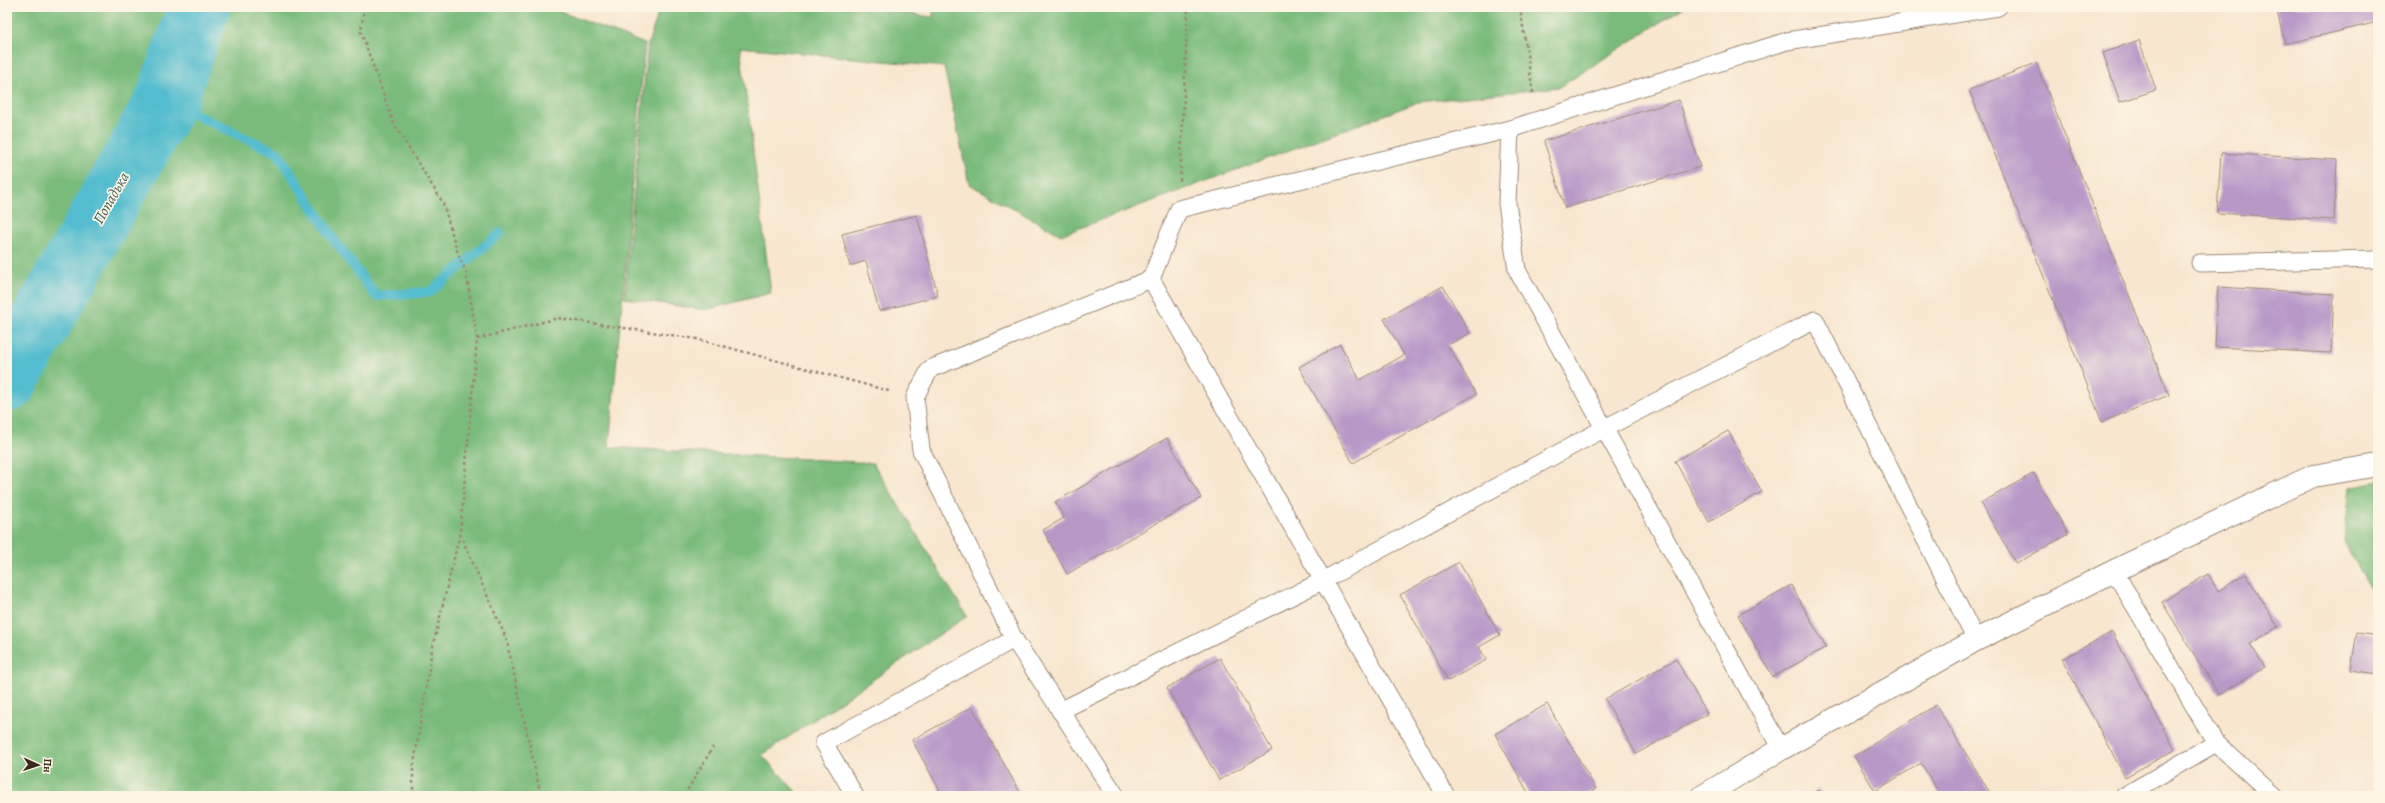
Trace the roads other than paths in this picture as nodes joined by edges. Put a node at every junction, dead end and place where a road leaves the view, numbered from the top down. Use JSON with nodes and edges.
{"nodes":[{"id":1,"x":1998,"y":7,"type":"edge"},
{"id":2,"x":1510,"y":129,"type":"junction"},
{"id":3,"x":2378,"y":259,"type":"edge"},
{"id":4,"x":2200,"y":263,"type":"dead end"},
{"id":5,"x":1151,"y":279,"type":"junction"},
{"id":6,"x":1605,"y":428,"type":"junction"},
{"id":7,"x":2378,"y":465,"type":"edge"},
{"id":8,"x":2114,"y":571,"type":"junction"},
{"id":9,"x":1322,"y":581,"type":"junction"},
{"id":10,"x":1014,"y":639,"type":"junction"},
{"id":11,"x":1976,"y":640,"type":"junction"},
{"id":12,"x":1060,"y":711,"type":"junction"},
{"id":13,"x":2216,"y":743,"type":"junction"},
{"id":14,"x":1781,"y":749,"type":"junction"},
{"id":15,"x":855,"y":796,"type":"edge"},
{"id":16,"x":1116,"y":796,"type":"edge"},
{"id":17,"x":1446,"y":796,"type":"edge"},
{"id":18,"x":1703,"y":796,"type":"edge"},
{"id":19,"x":2124,"y":796,"type":"edge"},
{"id":20,"x":2274,"y":796,"type":"edge"}],
"edges":[{"from":1,"to":2,"type":"lane"},
{"from":2,"to":5,"type":"lane"},
{"from":2,"to":6,"type":"lane"},
{"from":3,"to":4,"type":"lane"},
{"from":5,"to":9,"type":"lane"},
{"from":5,"to":10,"type":"lane"},
{"from":6,"to":9,"type":"lane"},
{"from":6,"to":11,"type":"lane"},
{"from":6,"to":14,"type":"lane"},
{"from":7,"to":8,"type":"street"},
{"from":8,"to":11,"type":"street"},
{"from":8,"to":13,"type":"lane"},
{"from":9,"to":12,"type":"lane"},
{"from":9,"to":17,"type":"lane"},
{"from":10,"to":12,"type":"lane"},
{"from":10,"to":15,"type":"lane"},
{"from":11,"to":14,"type":"street"},
{"from":12,"to":16,"type":"lane"},
{"from":13,"to":19,"type":"lane"},
{"from":13,"to":20,"type":"lane"},
{"from":14,"to":18,"type":"street"}]}
